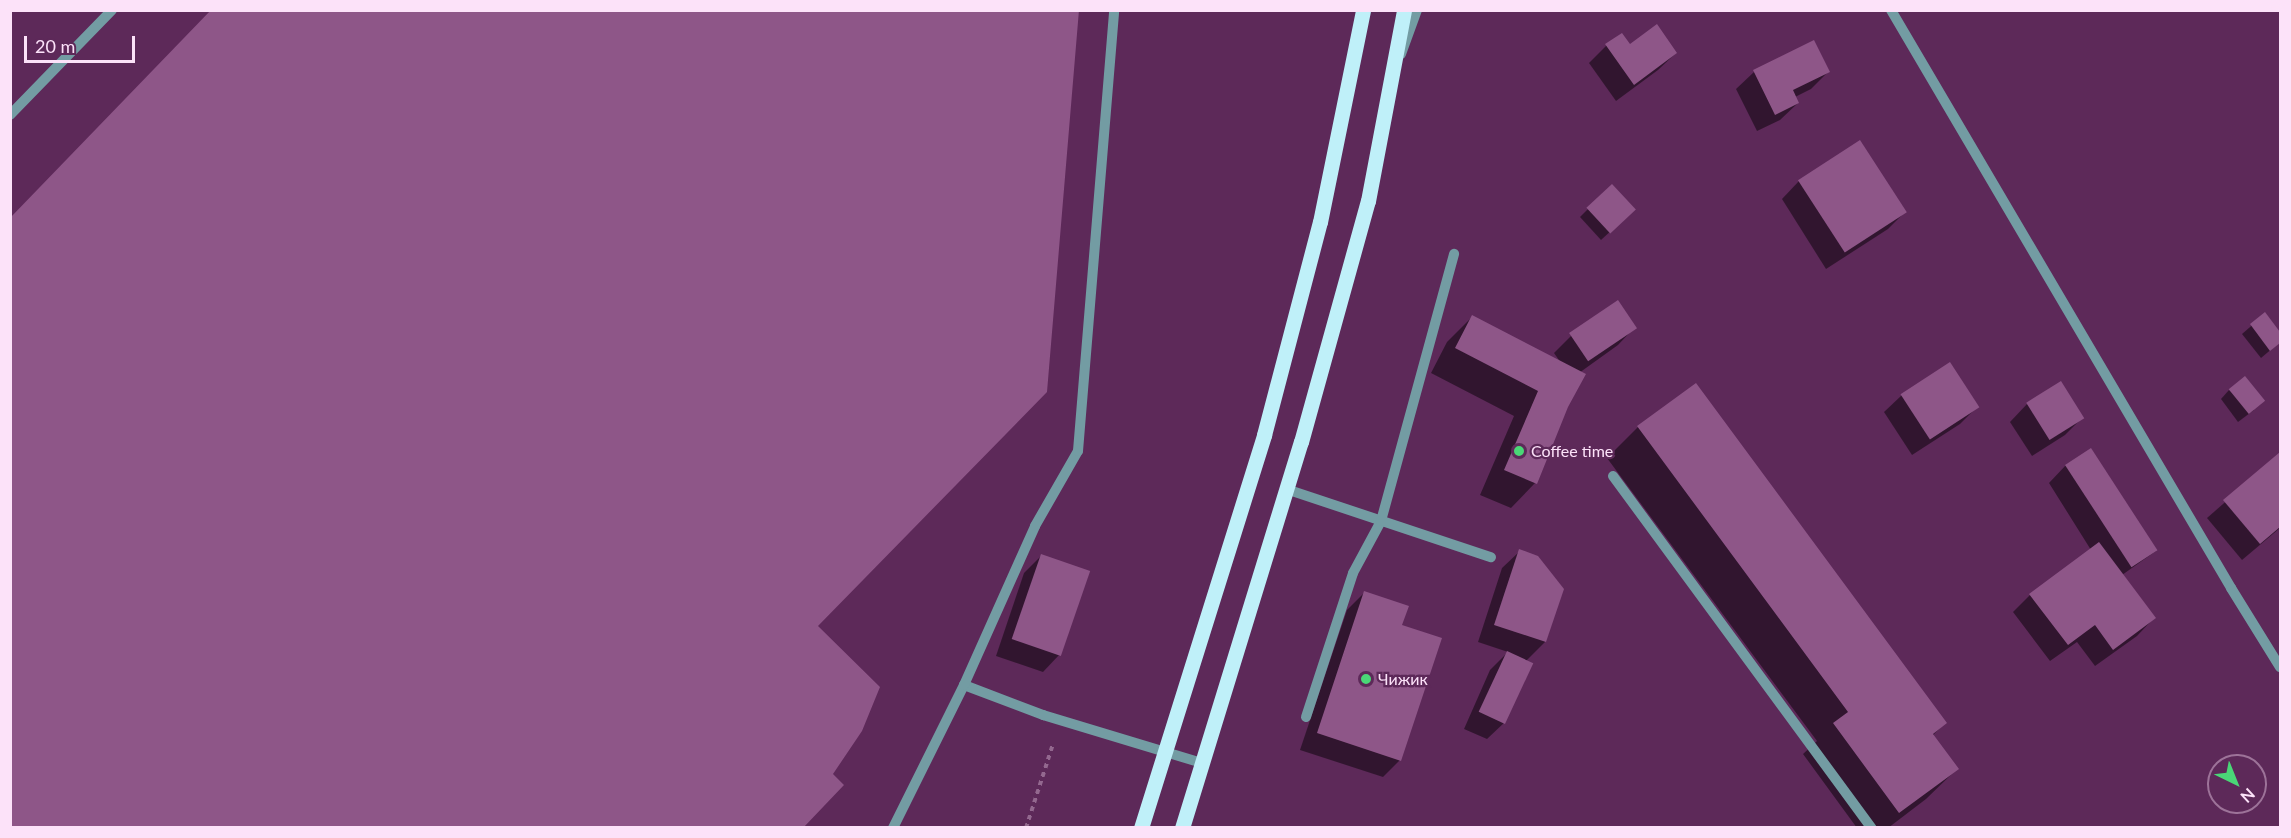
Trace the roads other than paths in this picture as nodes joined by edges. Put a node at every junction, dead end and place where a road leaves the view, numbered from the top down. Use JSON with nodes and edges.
{"nodes":[{"id":1,"x":112,"y":10,"type":"edge"},
{"id":2,"x":1114,"y":10,"type":"edge"},
{"id":3,"x":1363,"y":10,"type":"edge"},
{"id":4,"x":1404,"y":10,"type":"edge"},
{"id":5,"x":1417,"y":10,"type":"edge"},
{"id":6,"x":1891,"y":10,"type":"edge"},
{"id":7,"x":1390,"y":85,"type":"junction"},
{"id":8,"x":10,"y":115,"type":"edge"},
{"id":9,"x":1454,"y":254,"type":"dead end"},
{"id":10,"x":1613,"y":476,"type":"dead end"},
{"id":11,"x":1286,"y":489,"type":"junction"},
{"id":12,"x":1381,"y":521,"type":"junction"},
{"id":13,"x":1491,"y":557,"type":"dead end"},
{"id":14,"x":2280,"y":667,"type":"edge"},
{"id":15,"x":964,"y":686,"type":"junction"},
{"id":16,"x":1305,"y":717,"type":"dead end"},
{"id":17,"x":1164,"y":752,"type":"junction"},
{"id":18,"x":1202,"y":763,"type":"junction"},
{"id":19,"x":892,"y":828,"type":"edge"},
{"id":20,"x":1141,"y":828,"type":"edge"},
{"id":21,"x":1182,"y":828,"type":"edge"},
{"id":22,"x":1872,"y":828,"type":"edge"}],
"edges":[{"from":1,"to":8,"type":"street"},
{"from":2,"to":15,"type":"street"},
{"from":3,"to":17,"type":"main road"},
{"from":4,"to":7,"type":"main road"},
{"from":5,"to":7,"type":"street"},
{"from":6,"to":14,"type":"street"},
{"from":7,"to":11,"type":"main road"},
{"from":9,"to":12,"type":"street"},
{"from":10,"to":22,"type":"street"},
{"from":11,"to":12,"type":"street"},
{"from":11,"to":18,"type":"main road"},
{"from":12,"to":13,"type":"street"},
{"from":12,"to":16,"type":"street"},
{"from":15,"to":17,"type":"street"},
{"from":15,"to":19,"type":"street"},
{"from":17,"to":18,"type":"street"},
{"from":17,"to":20,"type":"main road"},
{"from":18,"to":21,"type":"main road"}]}
